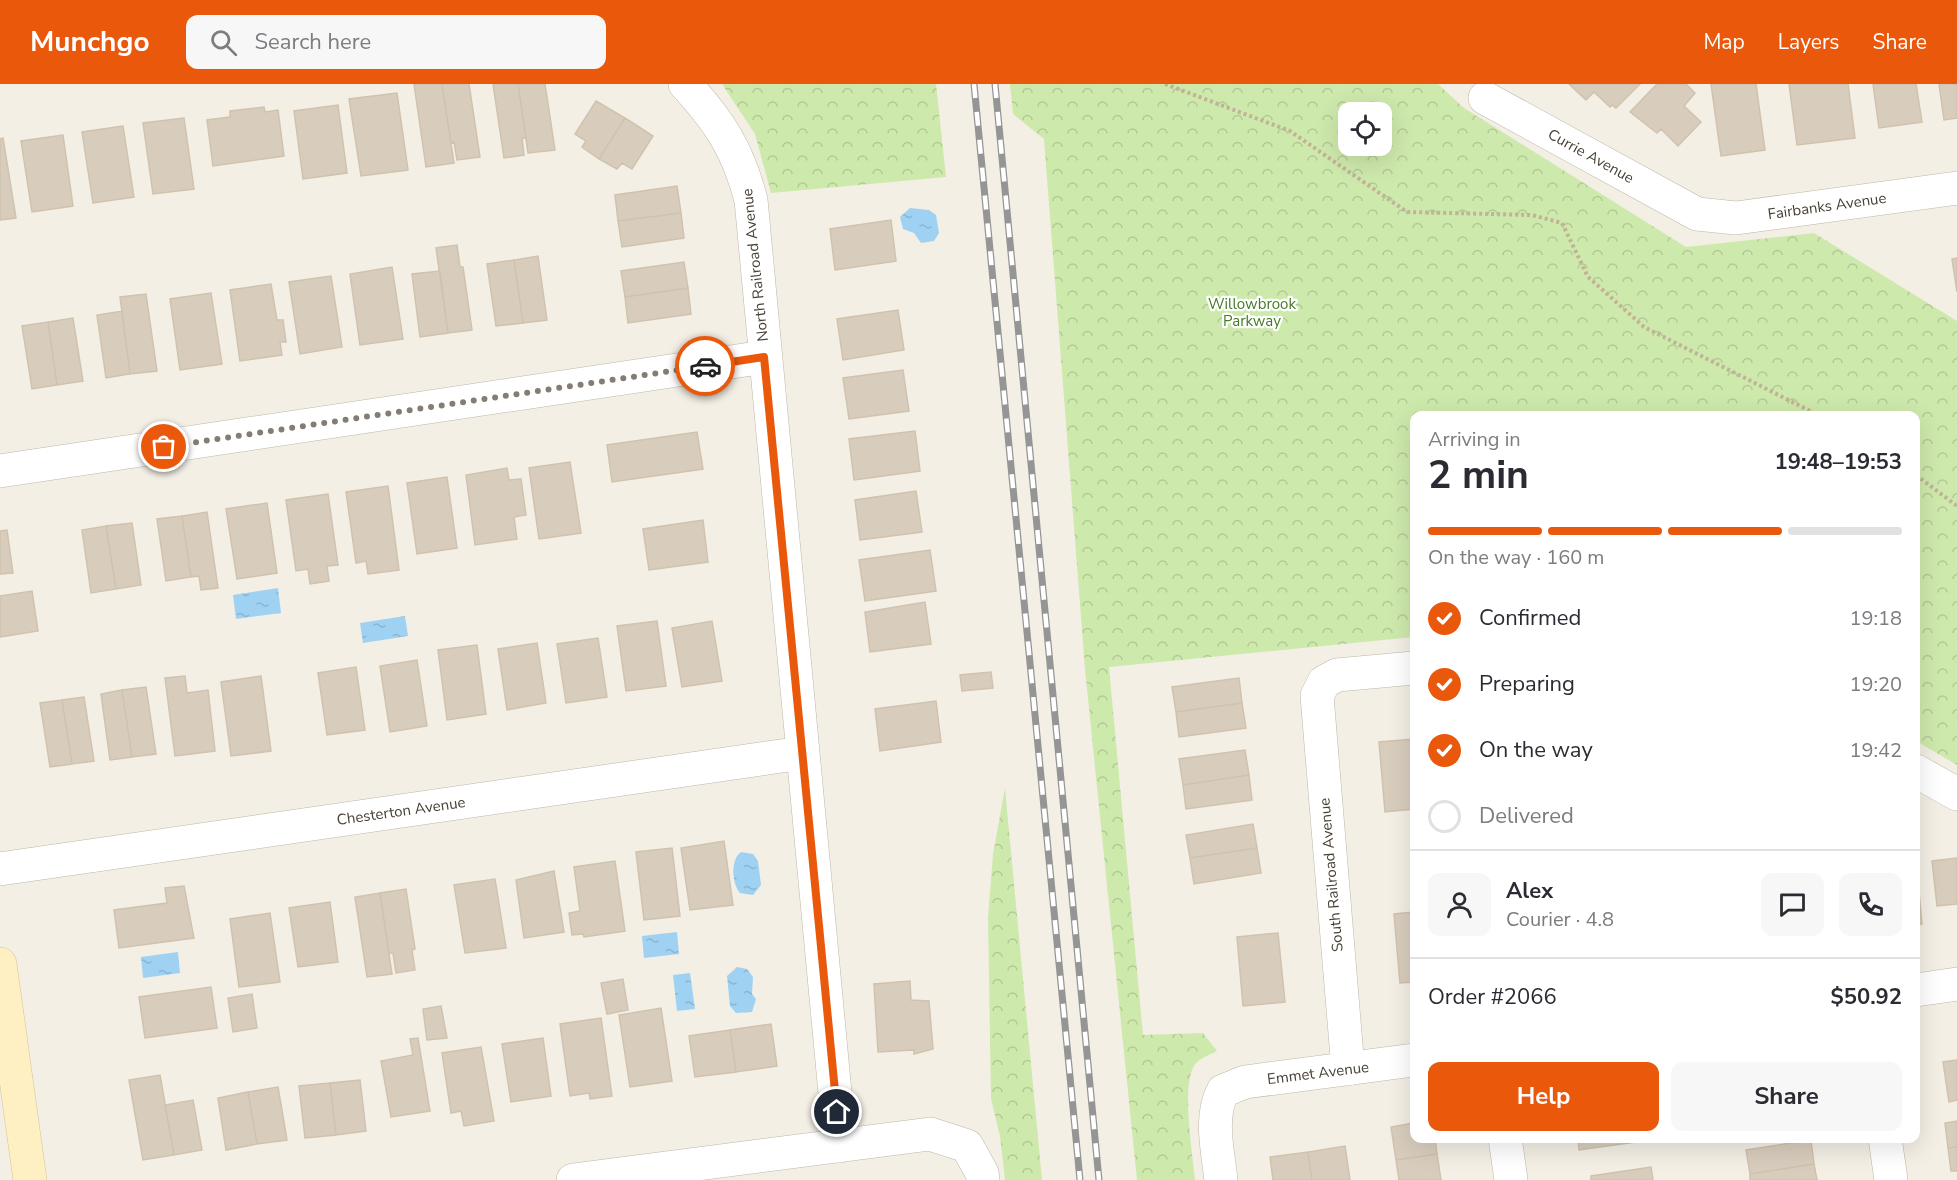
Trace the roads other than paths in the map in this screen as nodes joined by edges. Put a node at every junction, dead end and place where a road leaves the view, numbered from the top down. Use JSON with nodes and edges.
{"nodes":[{"id":1,"x":685,"y":84,"type":"edge"},
{"id":2,"x":1485,"y":98,"type":"dead end"},
{"id":3,"x":1957,"y":188,"type":"edge"},
{"id":4,"x":1697,"y":214,"type":"joint"},
{"id":5,"x":764,"y":357,"type":"junction"},
{"id":6,"x":0,"y":471,"type":"edge"},
{"id":7,"x":1410,"y":668,"type":"edge"},
{"id":8,"x":802,"y":753,"type":"junction"},
{"id":9,"x":1920,"y":773,"type":"edge"},
{"id":10,"x":1957,"y":794,"type":"edge"},
{"id":11,"x":0,"y":869,"type":"edge"},
{"id":12,"x":0,"y":964,"type":"edge"},
{"id":13,"x":1957,"y":984,"type":"edge"},
{"id":14,"x":1920,"y":989,"type":"edge"},
{"id":15,"x":1410,"y":1061,"type":"edge"},
{"id":16,"x":1348,"y":1069,"type":"junction"},
{"id":17,"x":1506,"y":1143,"type":"edge"},
{"id":18,"x":1887,"y":1143,"type":"edge"},
{"id":19,"x":840,"y":1146,"type":"junction"},
{"id":20,"x":30,"y":1180,"type":"edge"},
{"id":21,"x":573,"y":1180,"type":"edge"},
{"id":22,"x":983,"y":1180,"type":"edge"},
{"id":23,"x":1221,"y":1180,"type":"edge"},
{"id":24,"x":1511,"y":1180,"type":"edge"},
{"id":25,"x":1891,"y":1180,"type":"edge"}],
"edges":[{"from":1,"to":5,"type":"street","name":"North Railroad Avenue"},
{"from":2,"to":4,"type":"street","name":"Currie Avenue"},
{"from":3,"to":4,"type":"street","name":"Fairbanks Avenue"},
{"from":5,"to":6,"type":"street"},
{"from":5,"to":8,"type":"street","name":"North Railroad Avenue"},
{"from":7,"to":16,"type":"street","name":"South Railroad Avenue"},
{"from":8,"to":11,"type":"street","name":"Chesterton Avenue"},
{"from":8,"to":19,"type":"street","name":"North Railroad Avenue"},
{"from":9,"to":10,"type":"street"},
{"from":12,"to":20,"type":"main road"},
{"from":13,"to":14,"type":"street"},
{"from":15,"to":16,"type":"street","name":"Emmet Avenue"},
{"from":16,"to":23,"type":"street","name":"Emmet Avenue"},
{"from":17,"to":24,"type":"street"},
{"from":18,"to":25,"type":"street"},
{"from":19,"to":21,"type":"street"},
{"from":19,"to":22,"type":"street"}]}
